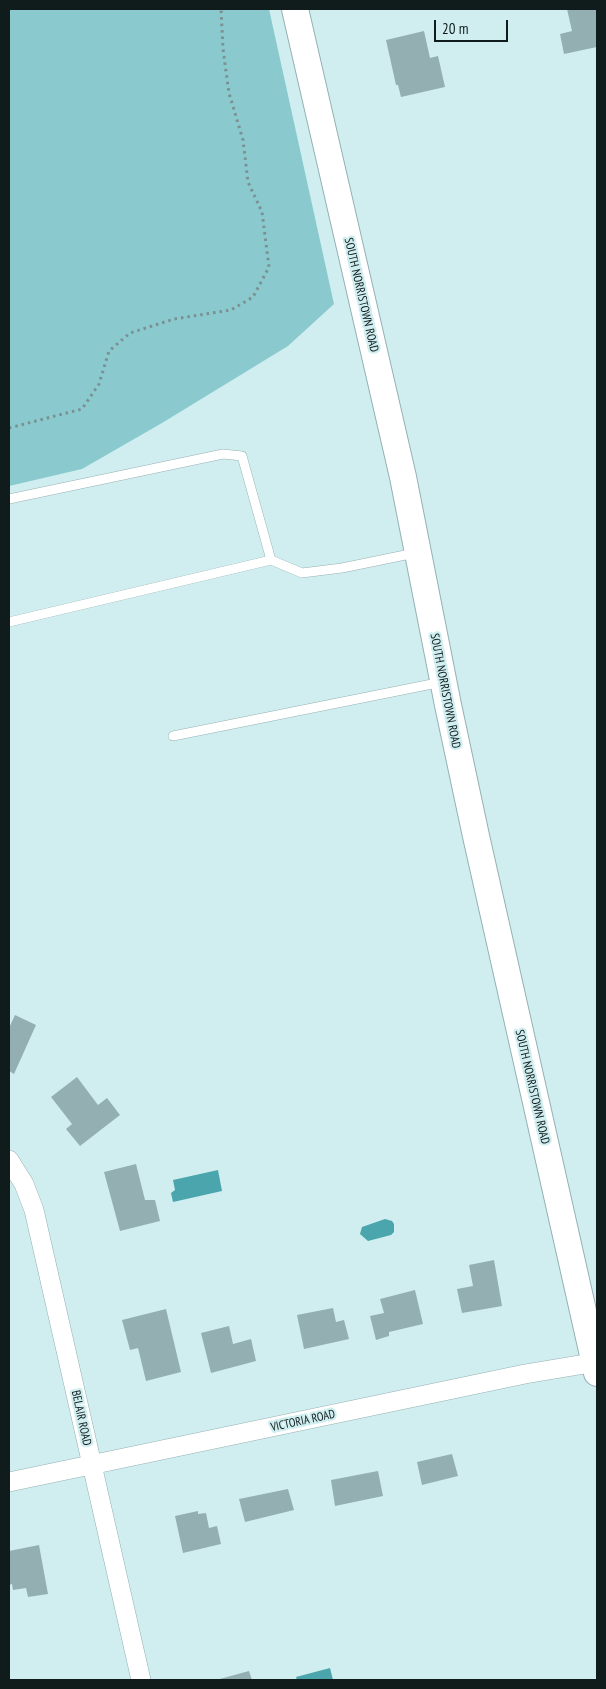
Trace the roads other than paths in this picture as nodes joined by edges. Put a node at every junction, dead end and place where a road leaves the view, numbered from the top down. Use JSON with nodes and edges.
{"nodes":[{"id":1,"x":294,"y":9,"type":"edge"},
{"id":2,"x":9,"y":498,"type":"edge"},
{"id":3,"x":418,"y":553,"type":"junction"},
{"id":4,"x":271,"y":560,"type":"junction"},
{"id":5,"x":9,"y":622,"type":"edge"},
{"id":6,"x":443,"y":682,"type":"junction"},
{"id":7,"x":172,"y":736,"type":"dead end"},
{"id":8,"x":9,"y":1160,"type":"edge"},
{"id":9,"x":596,"y":1366,"type":"edge"},
{"id":10,"x":92,"y":1465,"type":"junction"},
{"id":11,"x":9,"y":1482,"type":"edge"},
{"id":12,"x":141,"y":1680,"type":"edge"}],
"edges":[{"from":1,"to":3,"type":"street","name":"SOUTH NORRISTOWN ROAD"},
{"from":2,"to":4,"type":"lane"},
{"from":3,"to":4,"type":"lane"},
{"from":3,"to":6,"type":"street","name":"SOUTH NORRISTOWN ROAD"},
{"from":4,"to":5,"type":"lane"},
{"from":6,"to":7,"type":"lane"},
{"from":6,"to":9,"type":"street","name":"SOUTH NORRISTOWN ROAD"},
{"from":8,"to":10,"type":"street","name":"BELAIR ROAD"},
{"from":9,"to":10,"type":"street","name":"VICTORIA ROAD"},
{"from":10,"to":11,"type":"street","name":"VICTORIA ROAD"},
{"from":10,"to":12,"type":"street","name":"BELAIR ROAD"}]}
